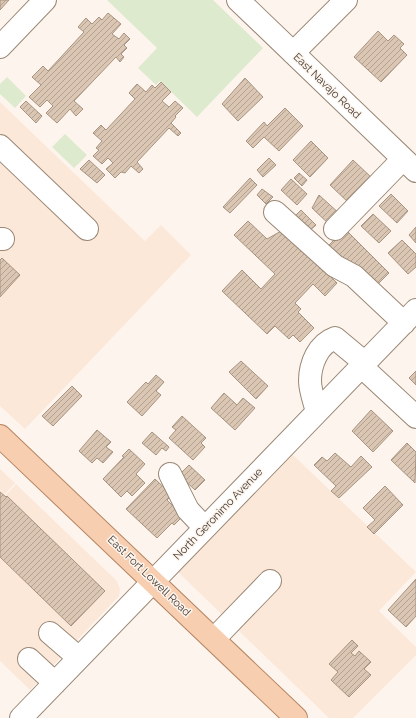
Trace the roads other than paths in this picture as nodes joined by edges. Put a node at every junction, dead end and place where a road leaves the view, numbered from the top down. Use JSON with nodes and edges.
{"nodes":[{"id":1,"x":45,"y":0,"type":"edge"},
{"id":2,"x":238,"y":0,"type":"edge"},
{"id":3,"x":346,"y":0,"type":"edge"},
{"id":4,"x":0,"y":47,"type":"edge"},
{"id":5,"x":293,"y":53,"type":"junction"},
{"id":6,"x":0,"y":146,"type":"edge"},
{"id":7,"x":410,"y":165,"type":"edge"},
{"id":8,"x":275,"y":212,"type":"dead end"},
{"id":9,"x":87,"y":229,"type":"dead end"},
{"id":10,"x":335,"y":229,"type":"dead end"},
{"id":11,"x":411,"y":320,"type":"edge"},
{"id":12,"x":363,"y":364,"type":"junction"},
{"id":13,"x":318,"y":412,"type":"junction"},
{"id":14,"x":416,"y":417,"type":"edge"},
{"id":15,"x":0,"y":436,"type":"edge"},
{"id":16,"x":170,"y":474,"type":"dead end"},
{"id":17,"x":205,"y":528,"type":"junction"},
{"id":18,"x":153,"y":580,"type":"junction"},
{"id":19,"x":270,"y":581,"type":"dead end"},
{"id":20,"x":50,"y":633,"type":"dead end"},
{"id":21,"x":214,"y":639,"type":"junction"},
{"id":22,"x":79,"y":658,"type":"junction"},
{"id":23,"x":29,"y":659,"type":"dead end"},
{"id":24,"x":55,"y":683,"type":"junction"},
{"id":25,"x":21,"y":718,"type":"edge"},
{"id":26,"x":296,"y":718,"type":"edge"}],
"edges":[{"from":1,"to":4,"type":"street"},
{"from":2,"to":5,"type":"street","name":"East Navajo Road"},
{"from":3,"to":5,"type":"street"},
{"from":5,"to":7,"type":"street","name":"East Navajo Road"},
{"from":6,"to":9,"type":"street"},
{"from":7,"to":10,"type":"street"},
{"from":8,"to":11,"type":"street"},
{"from":11,"to":12,"type":"street","name":"North Geronimo Avenue"},
{"from":12,"to":13,"type":"street","name":"North Geronimo Avenue"},
{"from":12,"to":13,"type":"street"},
{"from":12,"to":14,"type":"street"},
{"from":13,"to":17,"type":"street","name":"North Geronimo Avenue"},
{"from":15,"to":18,"type":"main road","name":"East Fort Lowell Road"},
{"from":16,"to":17,"type":"street"},
{"from":17,"to":18,"type":"street","name":"North Geronimo Avenue"},
{"from":18,"to":21,"type":"main road","name":"East Fort Lowell Road"},
{"from":18,"to":22,"type":"street","name":"North Geronimo Avenue"},
{"from":19,"to":21,"type":"street"},
{"from":20,"to":22,"type":"street"},
{"from":21,"to":26,"type":"main road","name":"East Fort Lowell Road"},
{"from":22,"to":24,"type":"street","name":"North Geronimo Avenue"},
{"from":23,"to":24,"type":"street"},
{"from":24,"to":25,"type":"street","name":"North Geronimo Avenue"}]}
